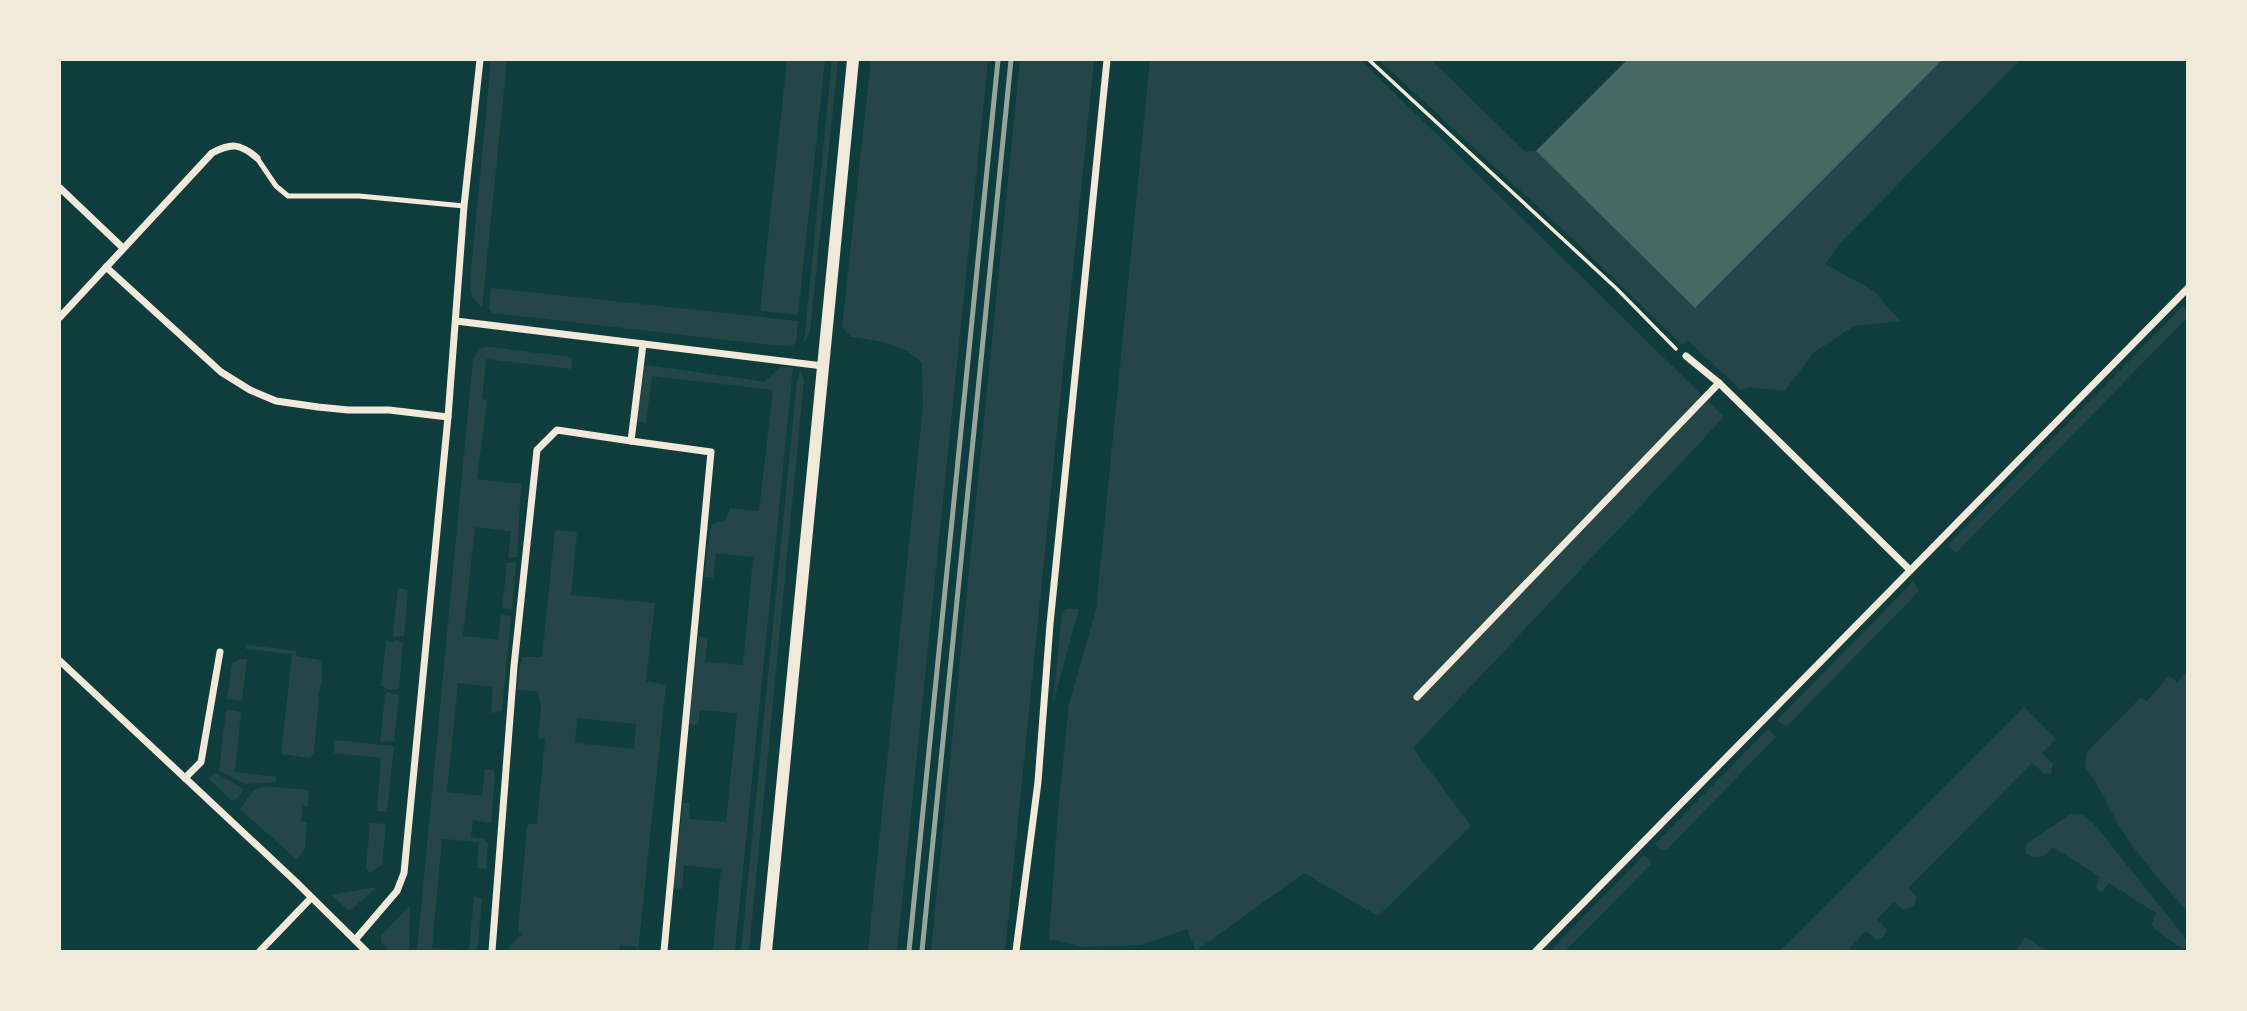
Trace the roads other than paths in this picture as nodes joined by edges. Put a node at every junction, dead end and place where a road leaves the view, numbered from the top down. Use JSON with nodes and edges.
{"nodes":[{"id":1,"x":480,"y":60,"type":"edge"},
{"id":2,"x":853,"y":60,"type":"edge"},
{"id":3,"x":1107,"y":60,"type":"edge"},
{"id":4,"x":257,"y":158,"type":"joint"},
{"id":5,"x":60,"y":188,"type":"edge"},
{"id":6,"x":464,"y":206,"type":"junction"},
{"id":7,"x":122,"y":248,"type":"junction"},
{"id":8,"x":106,"y":267,"type":"junction"},
{"id":9,"x":2188,"y":288,"type":"edge"},
{"id":10,"x":60,"y":317,"type":"edge"},
{"id":11,"x":456,"y":321,"type":"junction"},
{"id":12,"x":643,"y":344,"type":"junction"},
{"id":13,"x":1686,"y":356,"type":"road end"},
{"id":14,"x":823,"y":366,"type":"junction"},
{"id":15,"x":1719,"y":383,"type":"junction"},
{"id":16,"x":449,"y":417,"type":"junction"},
{"id":17,"x":631,"y":441,"type":"junction"},
{"id":18,"x":1910,"y":570,"type":"junction"},
{"id":19,"x":220,"y":652,"type":"dead end"},
{"id":20,"x":60,"y":661,"type":"edge"},
{"id":21,"x":1417,"y":697,"type":"dead end"},
{"id":22,"x":186,"y":778,"type":"junction"},
{"id":23,"x":311,"y":898,"type":"junction"},
{"id":24,"x":355,"y":940,"type":"junction"},
{"id":25,"x":260,"y":951,"type":"edge"},
{"id":26,"x":366,"y":951,"type":"edge"},
{"id":27,"x":492,"y":951,"type":"edge"},
{"id":28,"x":664,"y":951,"type":"edge"},
{"id":29,"x":766,"y":951,"type":"edge"},
{"id":30,"x":1016,"y":951,"type":"edge"},
{"id":31,"x":1536,"y":951,"type":"edge"}],
"edges":[{"from":1,"to":6,"type":"street"},
{"from":2,"to":14,"type":"street"},
{"from":3,"to":30,"type":"street"},
{"from":4,"to":6,"type":"lane"},
{"from":4,"to":7,"type":"street"},
{"from":5,"to":7,"type":"street"},
{"from":6,"to":11,"type":"street"},
{"from":7,"to":8,"type":"street"},
{"from":8,"to":10,"type":"street"},
{"from":8,"to":16,"type":"street"},
{"from":9,"to":18,"type":"street"},
{"from":11,"to":12,"type":"street"},
{"from":11,"to":16,"type":"street"},
{"from":12,"to":14,"type":"street"},
{"from":12,"to":17,"type":"street"},
{"from":13,"to":15,"type":"street"},
{"from":14,"to":29,"type":"street"},
{"from":15,"to":18,"type":"street"},
{"from":15,"to":21,"type":"street"},
{"from":16,"to":24,"type":"street"},
{"from":17,"to":27,"type":"street"},
{"from":17,"to":28,"type":"street"},
{"from":18,"to":31,"type":"street"},
{"from":19,"to":22,"type":"street"},
{"from":20,"to":22,"type":"street"},
{"from":22,"to":23,"type":"street"},
{"from":23,"to":24,"type":"street"},
{"from":23,"to":25,"type":"street"},
{"from":24,"to":26,"type":"street"}]}
